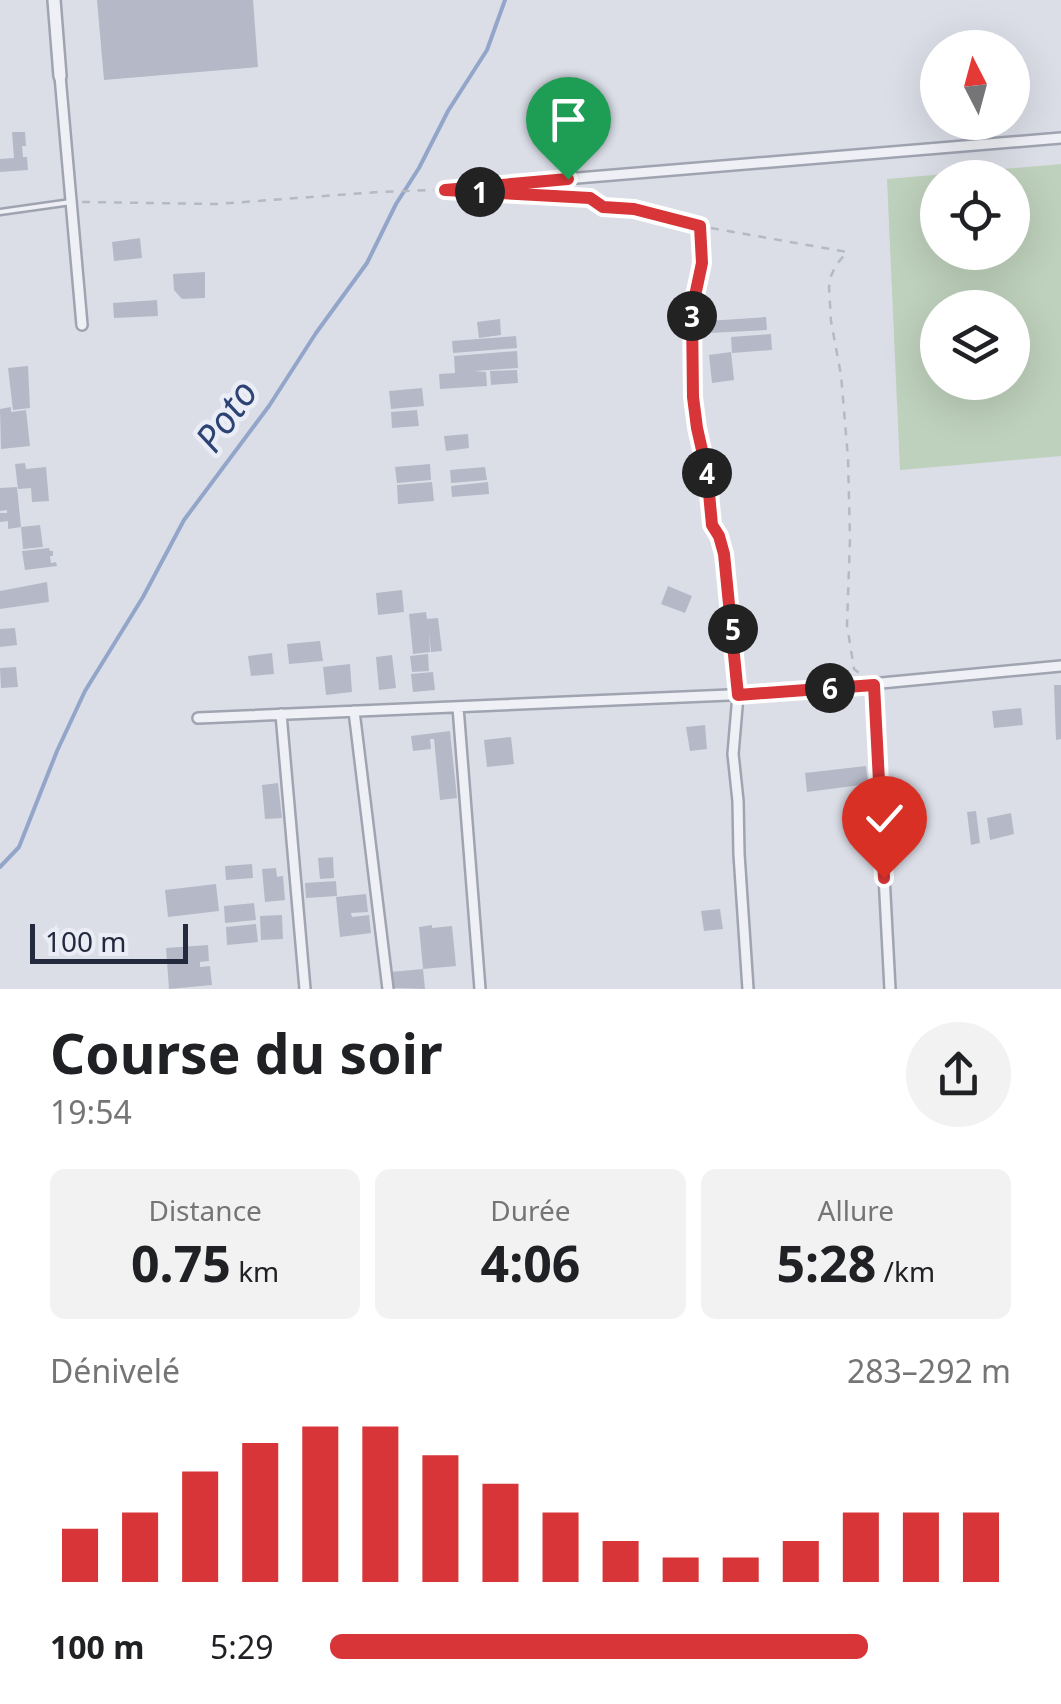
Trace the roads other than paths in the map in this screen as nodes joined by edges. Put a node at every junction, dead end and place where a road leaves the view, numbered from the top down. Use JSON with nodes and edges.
{"nodes":[{"id":1,"x":54,"y":0,"type":"edge"},
{"id":2,"x":60,"y":76,"type":"joint"},
{"id":3,"x":1061,"y":138,"type":"edge"},
{"id":4,"x":445,"y":190,"type":"road end"},
{"id":5,"x":70,"y":202,"type":"junction"},
{"id":6,"x":0,"y":212,"type":"edge"},
{"id":7,"x":700,"y":226,"type":"road end"},
{"id":8,"x":82,"y":325,"type":"dead end"},
{"id":9,"x":1061,"y":666,"type":"edge"},
{"id":10,"x":874,"y":685,"type":"junction"},
{"id":11,"x":738,"y":695,"type":"junction"},
{"id":12,"x":458,"y":707,"type":"junction"},
{"id":13,"x":354,"y":711,"type":"junction"},
{"id":14,"x":282,"y":714,"type":"junction"},
{"id":15,"x":198,"y":718,"type":"dead end"},
{"id":16,"x":305,"y":989,"type":"edge"},
{"id":17,"x":388,"y":989,"type":"edge"},
{"id":18,"x":480,"y":989,"type":"edge"},
{"id":19,"x":748,"y":989,"type":"edge"},
{"id":20,"x":890,"y":989,"type":"edge"}],
"edges":[{"from":1,"to":2,"type":"street"},
{"from":2,"to":5,"type":"street"},
{"from":3,"to":4,"type":"street"},
{"from":5,"to":6,"type":"lane"},
{"from":5,"to":8,"type":"street"},
{"from":7,"to":11,"type":"street"},
{"from":9,"to":10,"type":"street"},
{"from":10,"to":11,"type":"street"},
{"from":10,"to":20,"type":"street"},
{"from":11,"to":12,"type":"street"},
{"from":11,"to":19,"type":"street"},
{"from":12,"to":13,"type":"street"},
{"from":12,"to":18,"type":"street"},
{"from":13,"to":14,"type":"street"},
{"from":13,"to":17,"type":"street"},
{"from":14,"to":15,"type":"street"},
{"from":14,"to":16,"type":"street"}]}
